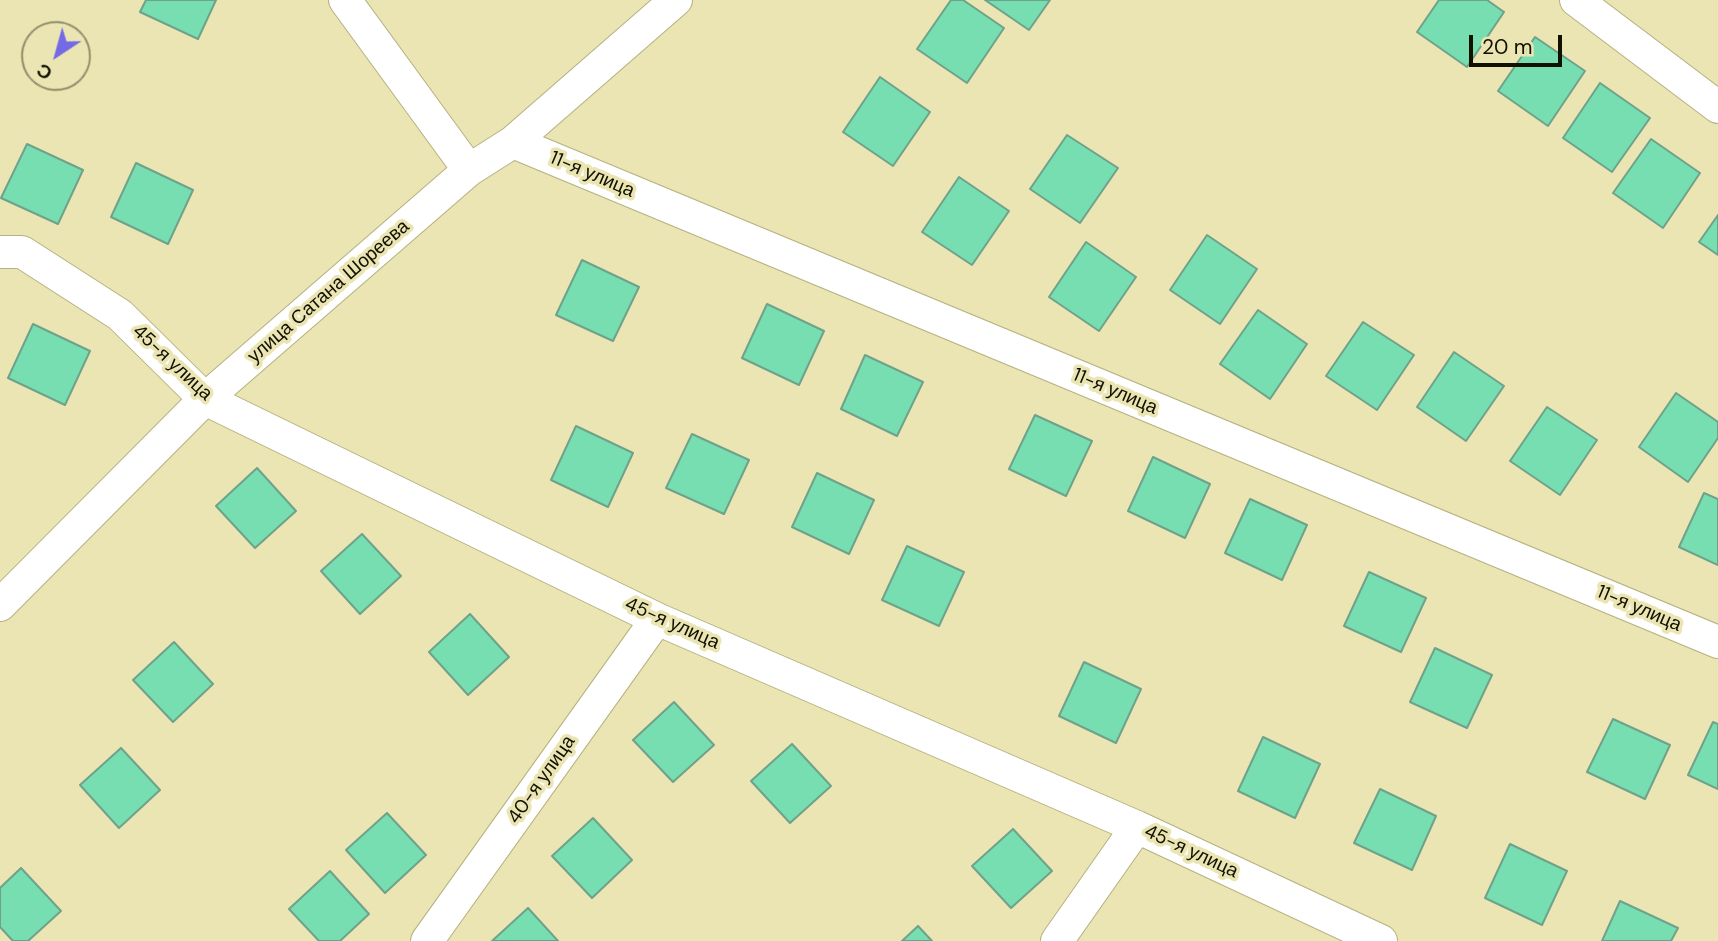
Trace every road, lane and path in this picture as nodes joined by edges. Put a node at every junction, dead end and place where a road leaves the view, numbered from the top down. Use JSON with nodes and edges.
{"nodes":[{"id":1,"x":345,"y":0,"type":"edge"},
{"id":2,"x":676,"y":0,"type":"edge"},
{"id":3,"x":1576,"y":0,"type":"edge"},
{"id":4,"x":1718,"y":107,"type":"edge"},
{"id":5,"x":513,"y":142,"type":"junction"},
{"id":6,"x":469,"y":170,"type":"junction"},
{"id":7,"x":0,"y":252,"type":"edge"},
{"id":8,"x":205,"y":399,"type":"junction"},
{"id":9,"x":0,"y":605,"type":"edge"},
{"id":10,"x":657,"y":619,"type":"junction"},
{"id":11,"x":1718,"y":642,"type":"edge"},
{"id":12,"x":1137,"y":827,"type":"junction"},
{"id":13,"x":427,"y":941,"type":"edge"},
{"id":14,"x":1057,"y":941,"type":"edge"},
{"id":15,"x":1381,"y":941,"type":"edge"}],
"edges":[{"from":1,"to":6,"type":"street"},
{"from":2,"to":5,"type":"street","name":"улица Сатана Шореева"},
{"from":3,"to":4,"type":"street"},
{"from":5,"to":6,"type":"street","name":"улица Сатана Шореева"},
{"from":5,"to":11,"type":"street","name":"11-я улица"},
{"from":6,"to":8,"type":"street","name":"улица Сатана Шореева"},
{"from":7,"to":8,"type":"street","name":"45-я улица"},
{"from":8,"to":9,"type":"street","name":"улица Сатана Шореева"},
{"from":8,"to":10,"type":"street","name":"45-я улица"},
{"from":10,"to":12,"type":"street","name":"45-я улица"},
{"from":10,"to":13,"type":"street","name":"40-я улица"},
{"from":12,"to":14,"type":"street"},
{"from":12,"to":15,"type":"street","name":"45-я улица"}]}
